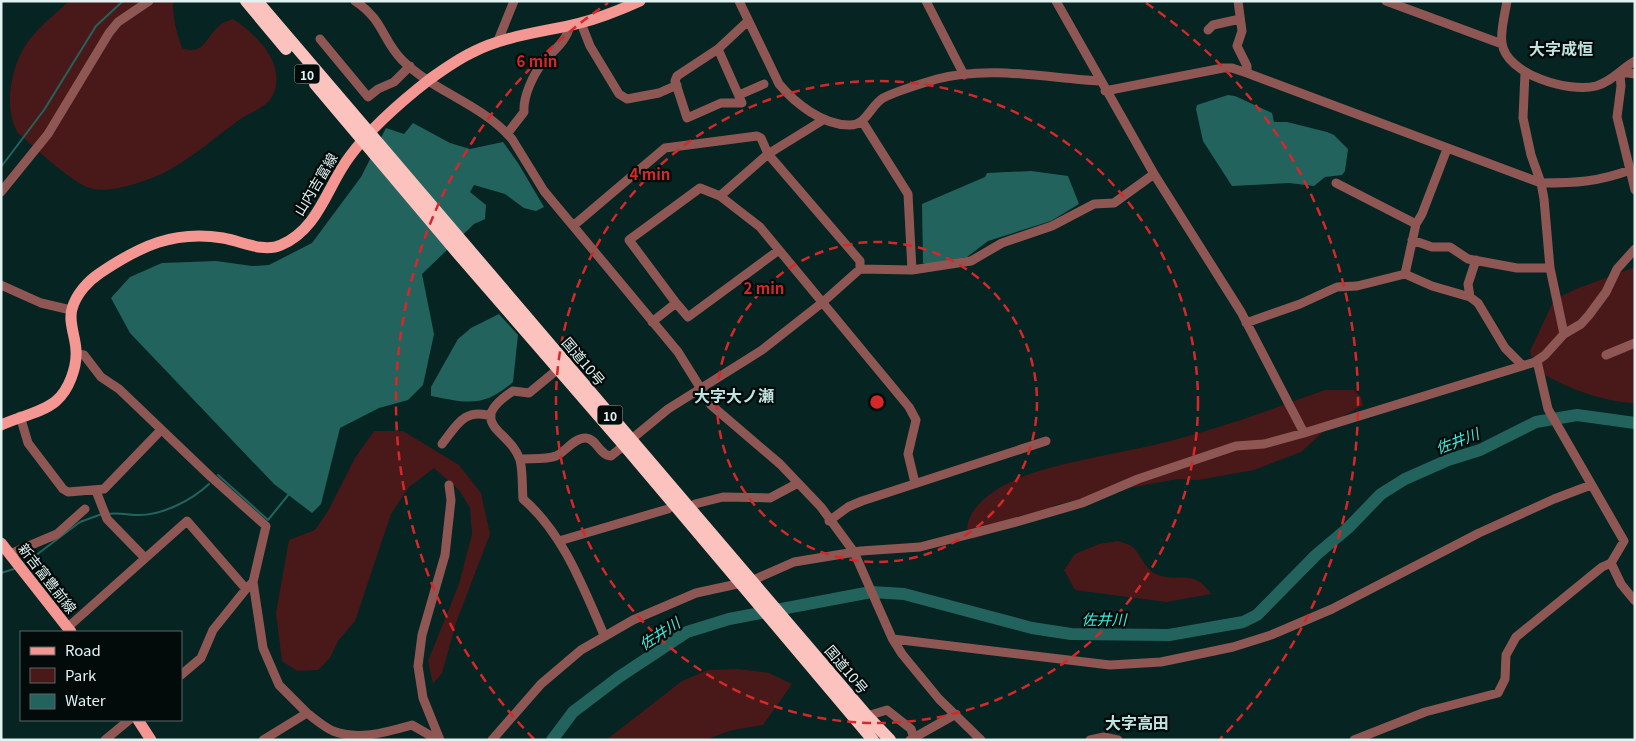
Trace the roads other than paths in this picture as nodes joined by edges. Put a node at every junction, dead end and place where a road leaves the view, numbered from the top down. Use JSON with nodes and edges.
{"nodes":[{"id":1,"x":149,"y":1,"type":"edge"},
{"id":2,"x":246,"y":1,"type":"edge"},
{"id":3,"x":257,"y":1,"type":"edge"},
{"id":4,"x":355,"y":1,"type":"edge"},
{"id":5,"x":514,"y":1,"type":"edge"},
{"id":6,"x":640,"y":1,"type":"edge"},
{"id":7,"x":739,"y":1,"type":"edge"},
{"id":8,"x":926,"y":1,"type":"edge"},
{"id":9,"x":1056,"y":1,"type":"edge"},
{"id":10,"x":1238,"y":1,"type":"edge"},
{"id":11,"x":1386,"y":1,"type":"edge"},
{"id":12,"x":1507,"y":1,"type":"edge"},
{"id":13,"x":1240,"y":19,"type":"junction"},
{"id":14,"x":748,"y":21,"type":"junction"},
{"id":15,"x":576,"y":24,"type":"junction"},
{"id":16,"x":1208,"y":30,"type":"dead end"},
{"id":17,"x":320,"y":39,"type":"dead end"},
{"id":18,"x":497,"y":43,"type":"junction"},
{"id":19,"x":1502,"y":44,"type":"junction"},
{"id":20,"x":718,"y":49,"type":"junction"},
{"id":21,"x":1635,"y":61,"type":"edge"},
{"id":22,"x":410,"y":66,"type":"junction"},
{"id":23,"x":1526,"y":72,"type":"junction"},
{"id":24,"x":1246,"y":73,"type":"junction"},
{"id":25,"x":1621,"y":73,"type":"junction"},
{"id":26,"x":1635,"y":74,"type":"edge"},
{"id":27,"x":964,"y":75,"type":"junction"},
{"id":28,"x":428,"y":80,"type":"junction"},
{"id":29,"x":1100,"y":81,"type":"junction"},
{"id":30,"x":764,"y":84,"type":"dead end"},
{"id":31,"x":677,"y":86,"type":"junction"},
{"id":32,"x":1105,"y":91,"type":"junction"},
{"id":33,"x":739,"y":95,"type":"junction"},
{"id":34,"x":823,"y":120,"type":"junction"},
{"id":35,"x":862,"y":122,"type":"junction"},
{"id":36,"x":507,"y":134,"type":"junction"},
{"id":37,"x":369,"y":139,"type":"junction"},
{"id":38,"x":1447,"y":149,"type":"junction"},
{"id":39,"x":768,"y":154,"type":"junction"},
{"id":40,"x":1631,"y":166,"type":"edge"},
{"id":41,"x":1154,"y":174,"type":"junction"},
{"id":42,"x":1336,"y":183,"type":"dead end"},
{"id":43,"x":1542,"y":183,"type":"junction"},
{"id":44,"x":1635,"y":190,"type":"edge"},
{"id":45,"x":1,"y":192,"type":"edge"},
{"id":46,"x":720,"y":196,"type":"junction"},
{"id":47,"x":1416,"y":224,"type":"junction"},
{"id":48,"x":573,"y":226,"type":"junction"},
{"id":49,"x":1412,"y":240,"type":"junction"},
{"id":50,"x":459,"y":246,"type":"junction"},
{"id":51,"x":1635,"y":249,"type":"edge"},
{"id":52,"x":779,"y":250,"type":"junction"},
{"id":53,"x":1476,"y":260,"type":"junction"},
{"id":54,"x":1550,"y":268,"type":"junction"},
{"id":55,"x":860,"y":269,"type":"junction"},
{"id":56,"x":912,"y":270,"type":"junction"},
{"id":57,"x":1405,"y":274,"type":"junction"},
{"id":58,"x":1,"y":285,"type":"edge"},
{"id":59,"x":1470,"y":297,"type":"junction"},
{"id":60,"x":823,"y":302,"type":"junction"},
{"id":61,"x":676,"y":303,"type":"junction"},
{"id":62,"x":71,"y":310,"type":"junction"},
{"id":63,"x":652,"y":322,"type":"junction"},
{"id":64,"x":1246,"y":323,"type":"junction"},
{"id":65,"x":1564,"y":334,"type":"junction"},
{"id":66,"x":1635,"y":343,"type":"edge"},
{"id":67,"x":76,"y":354,"type":"junction"},
{"id":68,"x":1606,"y":356,"type":"dead end"},
{"id":69,"x":1537,"y":361,"type":"junction"},
{"id":70,"x":1523,"y":366,"type":"junction"},
{"id":71,"x":558,"y":369,"type":"junction"},
{"id":72,"x":702,"y":388,"type":"junction"},
{"id":73,"x":20,"y":416,"type":"junction"},
{"id":74,"x":491,"y":416,"type":"junction"},
{"id":75,"x":1,"y":425,"type":"edge"},
{"id":76,"x":161,"y":430,"type":"junction"},
{"id":77,"x":1304,"y":433,"type":"junction"},
{"id":78,"x":1046,"y":441,"type":"dead end"},
{"id":79,"x":628,"y":442,"type":"junction"},
{"id":80,"x":442,"y":444,"type":"dead end"},
{"id":81,"x":520,"y":459,"type":"junction"},
{"id":82,"x":798,"y":483,"type":"junction"},
{"id":83,"x":915,"y":483,"type":"junction"},
{"id":84,"x":1590,"y":484,"type":"junction"},
{"id":85,"x":449,"y":485,"type":"dead end"},
{"id":86,"x":96,"y":491,"type":"junction"},
{"id":87,"x":694,"y":504,"type":"dead end"},
{"id":88,"x":85,"y":509,"type":"dead end"},
{"id":89,"x":668,"y":510,"type":"dead end"},
{"id":90,"x":829,"y":521,"type":"junction"},
{"id":91,"x":559,"y":541,"type":"junction"},
{"id":92,"x":1,"y":543,"type":"edge"},
{"id":93,"x":10,"y":554,"type":"junction"},
{"id":94,"x":856,"y":556,"type":"junction"},
{"id":95,"x":145,"y":558,"type":"junction"},
{"id":96,"x":1611,"y":563,"type":"junction"},
{"id":97,"x":253,"y":582,"type":"junction"},
{"id":98,"x":749,"y":586,"type":"junction"},
{"id":99,"x":246,"y":589,"type":"junction"},
{"id":100,"x":1635,"y":601,"type":"edge"},
{"id":101,"x":69,"y":630,"type":"edge"},
{"id":102,"x":604,"y":635,"type":"junction"},
{"id":103,"x":891,"y":636,"type":"junction"},
{"id":104,"x":797,"y":643,"type":"junction"},
{"id":105,"x":182,"y":674,"type":"edge"},
{"id":106,"x":307,"y":713,"type":"junction"},
{"id":107,"x":956,"y":714,"type":"junction"},
{"id":108,"x":866,"y":716,"type":"junction"},
{"id":109,"x":128,"y":721,"type":"edge"},
{"id":110,"x":139,"y":721,"type":"edge"},
{"id":111,"x":880,"y":738,"type":"edge"},
{"id":112,"x":150,"y":739,"type":"edge"},
{"id":113,"x":912,"y":739,"type":"edge"},
{"id":114,"x":105,"y":740,"type":"edge"},
{"id":115,"x":263,"y":740,"type":"edge"},
{"id":116,"x":439,"y":740,"type":"edge"},
{"id":117,"x":492,"y":740,"type":"edge"},
{"id":118,"x":981,"y":740,"type":"edge"},
{"id":119,"x":1090,"y":740,"type":"edge"},
{"id":120,"x":1118,"y":740,"type":"edge"},
{"id":121,"x":1354,"y":740,"type":"edge"}],
"edges":[{"from":1,"to":45,"type":"street"},
{"from":2,"to":37,"type":"highway","name":"国道10号","number":"10"},
{"from":3,"to":37,"type":"highway","name":"国道10号","number":"10"},
{"from":4,"to":22,"type":"street"},
{"from":5,"to":18,"type":"street"},
{"from":6,"to":15,"type":"main road","name":"山内吉富線"},
{"from":7,"to":14,"type":"street"},
{"from":8,"to":27,"type":"street"},
{"from":9,"to":29,"type":"street"},
{"from":10,"to":13,"type":"street"},
{"from":11,"to":19,"type":"street"},
{"from":12,"to":19,"type":"street"},
{"from":13,"to":16,"type":"street"},
{"from":13,"to":24,"type":"street"},
{"from":14,"to":20,"type":"street"},
{"from":14,"to":34,"type":"street"},
{"from":15,"to":18,"type":"main road","name":"山内吉富線"},
{"from":15,"to":31,"type":"street"},
{"from":15,"to":36,"type":"street"},
{"from":17,"to":22,"type":"street"},
{"from":18,"to":28,"type":"main road","name":"山内吉富線"},
{"from":19,"to":23,"type":"street"},
{"from":20,"to":31,"type":"street"},
{"from":20,"to":33,"type":"street"},
{"from":21,"to":25,"type":"street"},
{"from":22,"to":28,"type":"street"},
{"from":23,"to":25,"type":"street"},
{"from":23,"to":43,"type":"street"},
{"from":24,"to":32,"type":"street"},
{"from":24,"to":38,"type":"street"},
{"from":25,"to":26,"type":"street"},
{"from":25,"to":40,"type":"street"},
{"from":27,"to":29,"type":"street"},
{"from":27,"to":35,"type":"street"},
{"from":28,"to":36,"type":"street"},
{"from":28,"to":37,"type":"main road","name":"山内吉富線"},
{"from":29,"to":32,"type":"street"},
{"from":30,"to":33,"type":"street"},
{"from":31,"to":33,"type":"street"},
{"from":32,"to":41,"type":"street"},
{"from":34,"to":35,"type":"street"},
{"from":34,"to":39,"type":"street"},
{"from":35,"to":56,"type":"street"},
{"from":36,"to":48,"type":"street"},
{"from":37,"to":50,"type":"highway","name":"国道10号","number":"10"},
{"from":37,"to":62,"type":"main road","name":"山内吉富線"},
{"from":38,"to":43,"type":"street"},
{"from":38,"to":47,"type":"street"},
{"from":39,"to":46,"type":"street"},
{"from":39,"to":48,"type":"street"},
{"from":39,"to":55,"type":"street"},
{"from":40,"to":43,"type":"street"},
{"from":40,"to":44,"type":"street"},
{"from":41,"to":56,"type":"street"},
{"from":41,"to":64,"type":"street"},
{"from":42,"to":47,"type":"street"},
{"from":43,"to":54,"type":"street"},
{"from":46,"to":52,"type":"street"},
{"from":46,"to":61,"type":"street"},
{"from":47,"to":49,"type":"street"},
{"from":48,"to":63,"type":"street"},
{"from":49,"to":53,"type":"street"},
{"from":49,"to":57,"type":"street"},
{"from":50,"to":71,"type":"highway","name":"国道10号","number":"10"},
{"from":50,"to":79,"type":"highway","name":"国道10号","number":"10"},
{"from":51,"to":65,"type":"street"},
{"from":52,"to":60,"type":"street"},
{"from":52,"to":61,"type":"street"},
{"from":53,"to":54,"type":"street"},
{"from":53,"to":59,"type":"street"},
{"from":54,"to":65,"type":"street"},
{"from":55,"to":56,"type":"street"},
{"from":55,"to":60,"type":"street"},
{"from":57,"to":59,"type":"street"},
{"from":57,"to":64,"type":"street"},
{"from":58,"to":62,"type":"street"},
{"from":59,"to":70,"type":"street"},
{"from":60,"to":72,"type":"street"},
{"from":60,"to":83,"type":"street"},
{"from":61,"to":63,"type":"street"},
{"from":62,"to":67,"type":"main road"},
{"from":63,"to":72,"type":"street"},
{"from":64,"to":77,"type":"street"},
{"from":65,"to":69,"type":"street"},
{"from":66,"to":68,"type":"street"},
{"from":67,"to":73,"type":"main road"},
{"from":67,"to":76,"type":"street"},
{"from":69,"to":70,"type":"street"},
{"from":69,"to":84,"type":"street"},
{"from":70,"to":77,"type":"street"},
{"from":71,"to":74,"type":"street"},
{"from":71,"to":79,"type":"highway","name":"国道10号","number":"10"},
{"from":72,"to":79,"type":"street"},
{"from":72,"to":82,"type":"street"},
{"from":73,"to":75,"type":"main road"},
{"from":73,"to":86,"type":"street"},
{"from":74,"to":80,"type":"street"},
{"from":74,"to":81,"type":"street"},
{"from":76,"to":86,"type":"street"},
{"from":76,"to":97,"type":"street"},
{"from":77,"to":94,"type":"street"},
{"from":78,"to":83,"type":"street"},
{"from":79,"to":81,"type":"street"},
{"from":79,"to":98,"type":"highway","name":"国道10号","number":"10"},
{"from":81,"to":91,"type":"street"},
{"from":82,"to":87,"type":"street"},
{"from":82,"to":90,"type":"street"},
{"from":83,"to":90,"type":"street"},
{"from":84,"to":96,"type":"street"},
{"from":84,"to":103,"type":"street"},
{"from":85,"to":116,"type":"street"},
{"from":86,"to":95,"type":"street"},
{"from":88,"to":93,"type":"street"},
{"from":89,"to":91,"type":"street"},
{"from":90,"to":94,"type":"street"},
{"from":91,"to":102,"type":"street"},
{"from":92,"to":93,"type":"main road","name":"新吉富豊前線"},
{"from":93,"to":101,"type":"main road","name":"新吉富豊前線"},
{"from":94,"to":98,"type":"street"},
{"from":94,"to":103,"type":"street"},
{"from":95,"to":99,"type":"street"},
{"from":95,"to":101,"type":"street"},
{"from":96,"to":100,"type":"street"},
{"from":96,"to":121,"type":"street"},
{"from":97,"to":99,"type":"street"},
{"from":97,"to":106,"type":"street"},
{"from":98,"to":102,"type":"street"},
{"from":98,"to":104,"type":"highway","name":"国道10号","number":"10"},
{"from":99,"to":105,"type":"street"},
{"from":102,"to":117,"type":"street"},
{"from":103,"to":107,"type":"street"},
{"from":104,"to":108,"type":"highway","name":"国道10号","number":"10"},
{"from":104,"to":111,"type":"highway","name":"国道10号","number":"10"},
{"from":106,"to":115,"type":"street"},
{"from":106,"to":116,"type":"street"},
{"from":107,"to":113,"type":"street"},
{"from":107,"to":118,"type":"street"},
{"from":108,"to":111,"type":"highway","name":"国道10号","number":"10"},
{"from":108,"to":113,"type":"street"},
{"from":109,"to":114,"type":"street"},
{"from":110,"to":112,"type":"main road"},
{"from":119,"to":120,"type":"street"}]}
